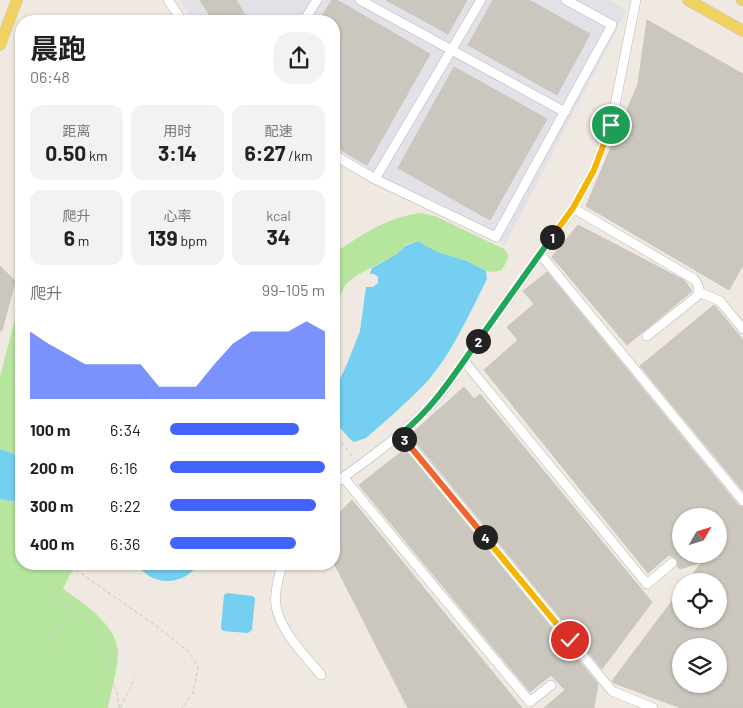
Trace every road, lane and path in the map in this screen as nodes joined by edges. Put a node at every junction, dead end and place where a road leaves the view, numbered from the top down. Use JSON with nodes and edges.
{"nodes":[{"id":1,"x":17,"y":0,"type":"edge"},
{"id":2,"x":168,"y":0,"type":"edge"},
{"id":3,"x":317,"y":0,"type":"edge"},
{"id":4,"x":360,"y":0,"type":"edge"},
{"id":5,"x":481,"y":0,"type":"edge"},
{"id":6,"x":566,"y":0,"type":"edge"},
{"id":7,"x":636,"y":0,"type":"edge"},
{"id":8,"x":688,"y":0,"type":"edge"},
{"id":9,"x":178,"y":15,"type":"edge"},
{"id":10,"x":308,"y":15,"type":"edge"},
{"id":11,"x":743,"y":31,"type":"edge"},
{"id":12,"x":0,"y":45,"type":"edge"},
{"id":13,"x":451,"y":51,"type":"junction"},
{"id":14,"x":565,"y":112,"type":"junction"},
{"id":15,"x":340,"y":159,"type":"edge"},
{"id":16,"x":375,"y":179,"type":"junction"},
{"id":17,"x":573,"y":208,"type":"junction"},
{"id":18,"x":540,"y":254,"type":"junction"},
{"id":19,"x":700,"y":292,"type":"junction"},
{"id":20,"x":743,"y":329,"type":"edge"},
{"id":21,"x":647,"y":336,"type":"dead end"},
{"id":22,"x":464,"y":361,"type":"junction"},
{"id":23,"x":401,"y":434,"type":"junction"},
{"id":24,"x":340,"y":440,"type":"edge"},
{"id":25,"x":359,"y":466,"type":"junction"},
{"id":26,"x":343,"y":477,"type":"junction"},
{"id":27,"x":340,"y":479,"type":"edge"},
{"id":28,"x":743,"y":501,"type":"edge"},
{"id":29,"x":672,"y":563,"type":"dead end"},
{"id":30,"x":280,"y":570,"type":"edge"},
{"id":31,"x":79,"y":613,"type":"junction"},
{"id":32,"x":57,"y":650,"type":"dead end"},
{"id":33,"x":321,"y":675,"type":"dead end"},
{"id":34,"x":134,"y":677,"type":"dead end"},
{"id":35,"x":551,"y":685,"type":"dead end"},
{"id":36,"x":120,"y":708,"type":"edge"},
{"id":37,"x":182,"y":708,"type":"edge"},
{"id":38,"x":653,"y":708,"type":"edge"}],
"edges":[{"from":1,"to":12,"type":"main road"},
{"from":2,"to":9,"type":"street"},
{"from":3,"to":10,"type":"street"},
{"from":4,"to":13,"type":"street"},
{"from":5,"to":13,"type":"street"},
{"from":6,"to":14,"type":"street"},
{"from":7,"to":17,"type":"street"},
{"from":8,"to":11,"type":"main road"},
{"from":13,"to":14,"type":"street"},
{"from":13,"to":16,"type":"street"},
{"from":14,"to":16,"type":"street"},
{"from":15,"to":16,"type":"street"},
{"from":17,"to":18,"type":"street"},
{"from":17,"to":19,"type":"street"},
{"from":18,"to":22,"type":"street"},
{"from":18,"to":28,"type":"street"},
{"from":19,"to":20,"type":"street"},
{"from":19,"to":21,"type":"street"},
{"from":22,"to":23,"type":"street"},
{"from":22,"to":29,"type":"street"},
{"from":23,"to":25,"type":"street"},
{"from":23,"to":38,"type":"street"},
{"from":24,"to":25,"type":"path"},
{"from":25,"to":26,"type":"street"},
{"from":26,"to":27,"type":"street"},
{"from":26,"to":35,"type":"street"},
{"from":30,"to":33,"type":"street"},
{"from":31,"to":32,"type":"path"},
{"from":31,"to":36,"type":"path"},
{"from":31,"to":37,"type":"path"},
{"from":34,"to":36,"type":"path"}]}
